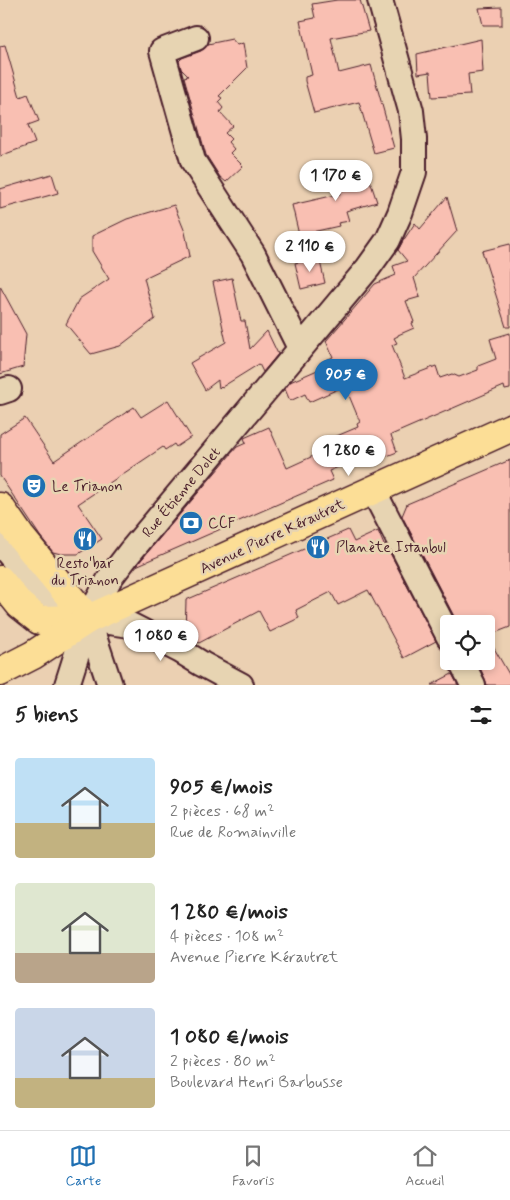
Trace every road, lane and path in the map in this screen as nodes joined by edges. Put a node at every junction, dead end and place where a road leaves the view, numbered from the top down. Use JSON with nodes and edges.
{"nodes":[{"id":1,"x":380,"y":0,"type":"edge"},
{"id":2,"x":196,"y":38,"type":"dead end"},
{"id":3,"x":300,"y":348,"type":"junction"},
{"id":4,"x":510,"y":428,"type":"edge"},
{"id":5,"x":373,"y":490,"type":"junction"},
{"id":6,"x":0,"y":506,"type":"edge"},
{"id":7,"x":10,"y":539,"type":"edge"},
{"id":8,"x":0,"y":580,"type":"edge"},
{"id":9,"x":88,"y":619,"type":"junction"},
{"id":10,"x":440,"y":620,"type":"edge"},
{"id":11,"x":466,"y":670,"type":"edge"},
{"id":12,"x":0,"y":672,"type":"edge"},
{"id":13,"x":67,"y":685,"type":"edge"},
{"id":14,"x":110,"y":685,"type":"edge"},
{"id":15,"x":241,"y":685,"type":"edge"},
{"id":16,"x":473,"y":685,"type":"edge"}],
"edges":[{"from":1,"to":3,"type":"street","name":"Rue Étienne Dolet"},
{"from":2,"to":3,"type":"street"},
{"from":3,"to":9,"type":"street","name":"Rue Étienne Dolet"},
{"from":4,"to":5,"type":"main road","name":"Avenue Pierre Kérautret"},
{"from":5,"to":9,"type":"main road","name":"Avenue Pierre Kérautret"},
{"from":5,"to":10,"type":"street"},
{"from":6,"to":7,"type":"main road"},
{"from":7,"to":9,"type":"main road"},
{"from":8,"to":9,"type":"main road"},
{"from":9,"to":12,"type":"main road"},
{"from":9,"to":13,"type":"street","name":"Rue Étienne Dolet"},
{"from":9,"to":14,"type":"street"},
{"from":9,"to":15,"type":"street"},
{"from":11,"to":16,"type":"street"}]}
